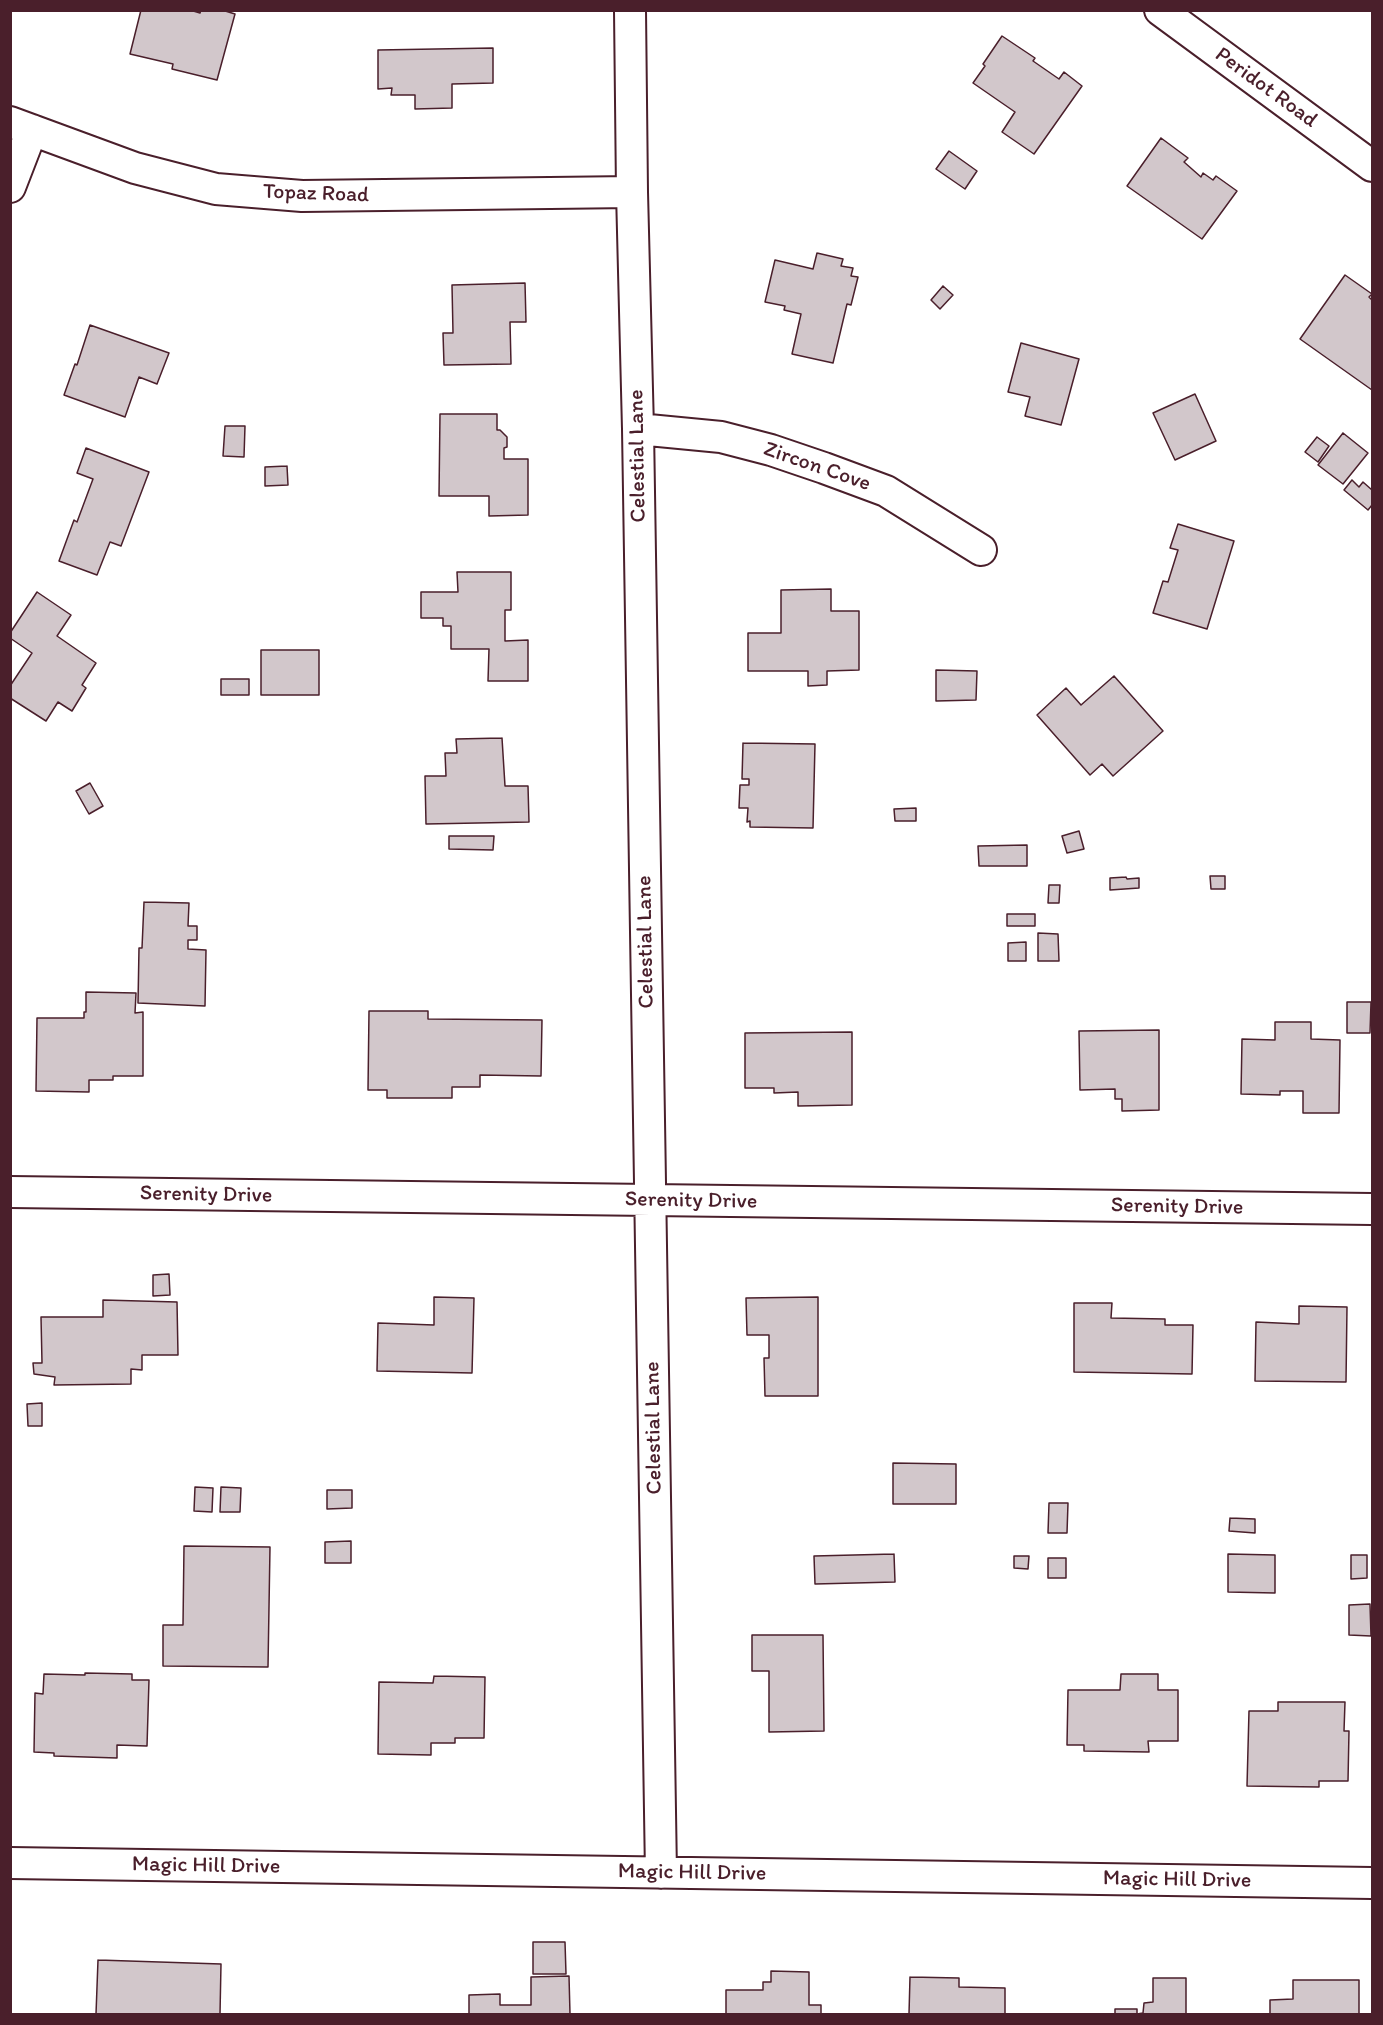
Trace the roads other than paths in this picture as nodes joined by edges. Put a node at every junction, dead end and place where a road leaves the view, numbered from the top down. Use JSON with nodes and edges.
{"nodes":[{"id":1,"x":630,"y":10,"type":"edge"},
{"id":2,"x":1160,"y":10,"type":"edge"},
{"id":3,"x":21,"y":126,"type":"edge"},
{"id":4,"x":1372,"y":166,"type":"edge"},
{"id":5,"x":10,"y":187,"type":"edge"},
{"id":6,"x":632,"y":192,"type":"junction"},
{"id":7,"x":638,"y":429,"type":"junction"},
{"id":8,"x":981,"y":550,"type":"dead end"},
{"id":9,"x":10,"y":1192,"type":"edge"},
{"id":10,"x":651,"y":1201,"type":"junction"},
{"id":11,"x":1372,"y":1209,"type":"edge"},
{"id":12,"x":10,"y":1863,"type":"edge"},
{"id":13,"x":661,"y":1873,"type":"junction"},
{"id":14,"x":1372,"y":1883,"type":"edge"}],
"edges":[{"from":1,"to":6,"type":"street","name":"Celestial Lane"},
{"from":2,"to":4,"type":"street","name":"Peridot Road"},
{"from":3,"to":5,"type":"street"},
{"from":3,"to":6,"type":"street","name":"Topaz Road"},
{"from":6,"to":7,"type":"street","name":"Celestial Lane"},
{"from":7,"to":8,"type":"street","name":"Zircon Cove"},
{"from":7,"to":10,"type":"street","name":"Celestial Lane"},
{"from":9,"to":10,"type":"street","name":"Serenity Drive"},
{"from":10,"to":11,"type":"street","name":"Serenity Drive"},
{"from":10,"to":13,"type":"street","name":"Celestial Lane"},
{"from":12,"to":13,"type":"street","name":"Magic Hill Drive"},
{"from":13,"to":14,"type":"street","name":"Magic Hill Drive"}]}
